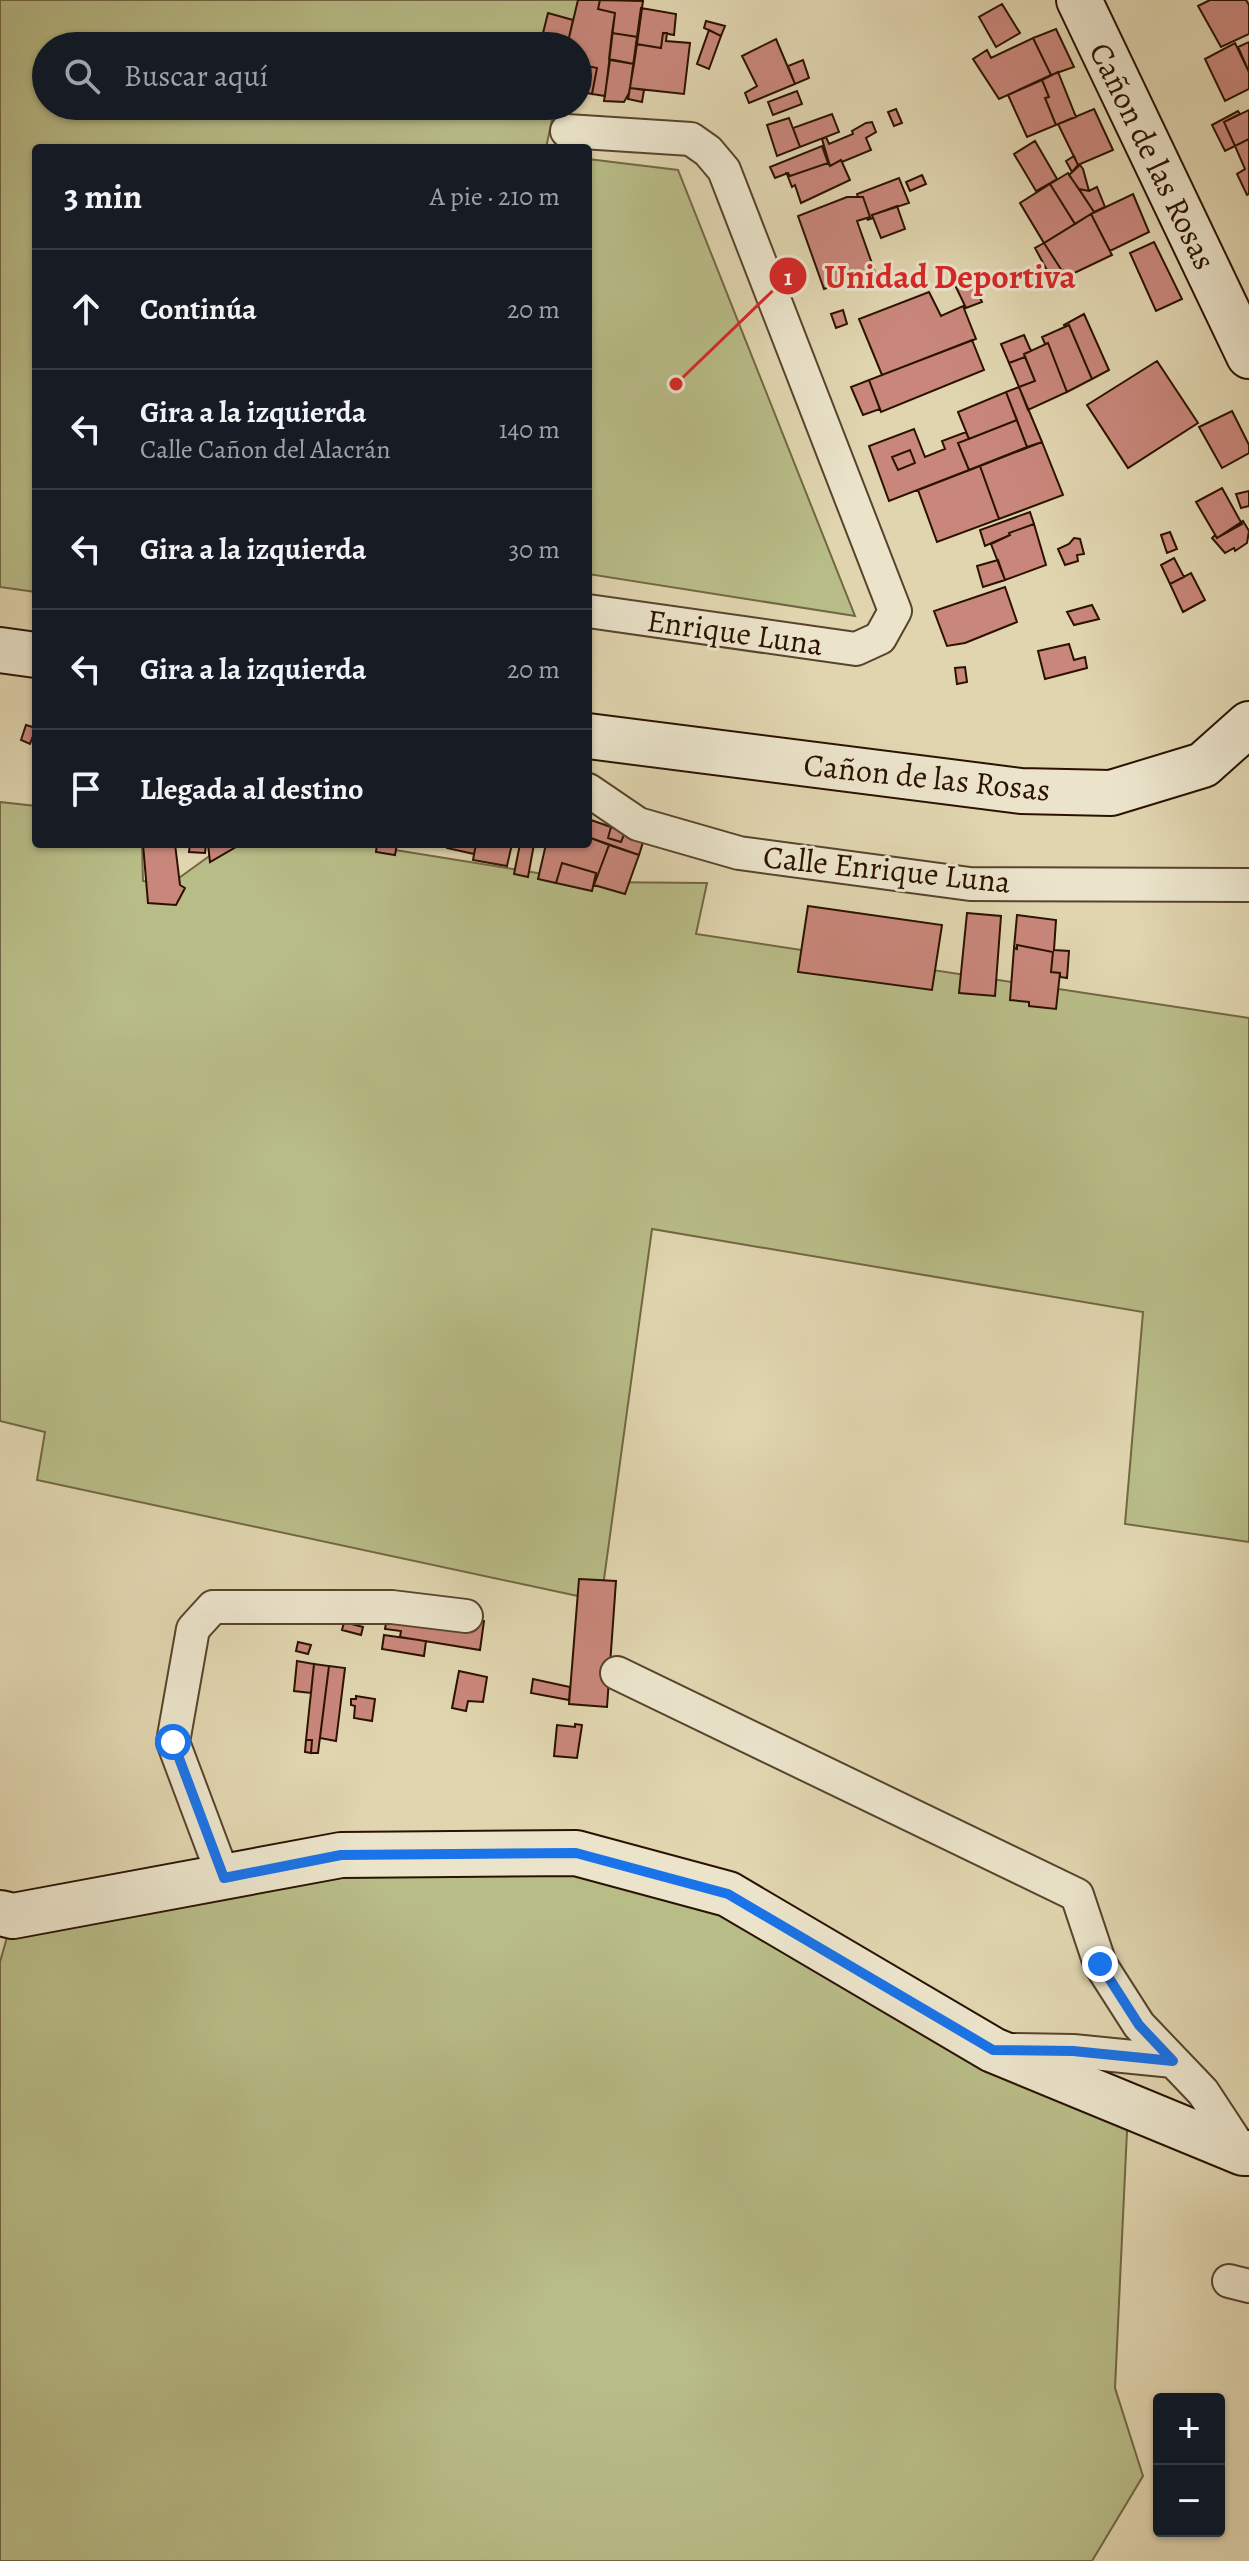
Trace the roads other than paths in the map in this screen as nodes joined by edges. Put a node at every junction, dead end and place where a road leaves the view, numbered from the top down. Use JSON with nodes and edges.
{"nodes":[{"id":1,"x":1079,"y":0,"type":"edge"},
{"id":2,"x":567,"y":131,"type":"dead end"},
{"id":3,"x":1249,"y":356,"type":"edge"},
{"id":4,"x":592,"y":612,"type":"edge"},
{"id":5,"x":0,"y":650,"type":"edge"},
{"id":6,"x":32,"y":654,"type":"edge"},
{"id":7,"x":1249,"y":724,"type":"edge"},
{"id":8,"x":592,"y":737,"type":"edge"},
{"id":9,"x":592,"y":793,"type":"edge"},
{"id":10,"x":1249,"y":885,"type":"edge"},
{"id":11,"x":466,"y":1616,"type":"dead end"},
{"id":12,"x":617,"y":1673,"type":"dead end"},
{"id":13,"x":224,"y":1878,"type":"junction"},
{"id":14,"x":0,"y":1913,"type":"edge"},
{"id":15,"x":993,"y":2050,"type":"junction"},
{"id":16,"x":1173,"y":2061,"type":"junction"},
{"id":17,"x":1246,"y":2153,"type":"edge"}],
"edges":[{"from":1,"to":3,"type":"main road","name":"Cañon de las Rosas"},
{"from":2,"to":4,"type":"street","name":"Enrique Luna"},
{"from":5,"to":6,"type":"main road"},
{"from":7,"to":8,"type":"main road","name":"Cañon de las Rosas"},
{"from":9,"to":10,"type":"street","name":"Calle Enrique Luna"},
{"from":11,"to":13,"type":"street"},
{"from":12,"to":16,"type":"street"},
{"from":13,"to":14,"type":"main road"},
{"from":13,"to":15,"type":"main road"},
{"from":15,"to":16,"type":"street"},
{"from":15,"to":17,"type":"main road"},
{"from":16,"to":17,"type":"street"}]}
